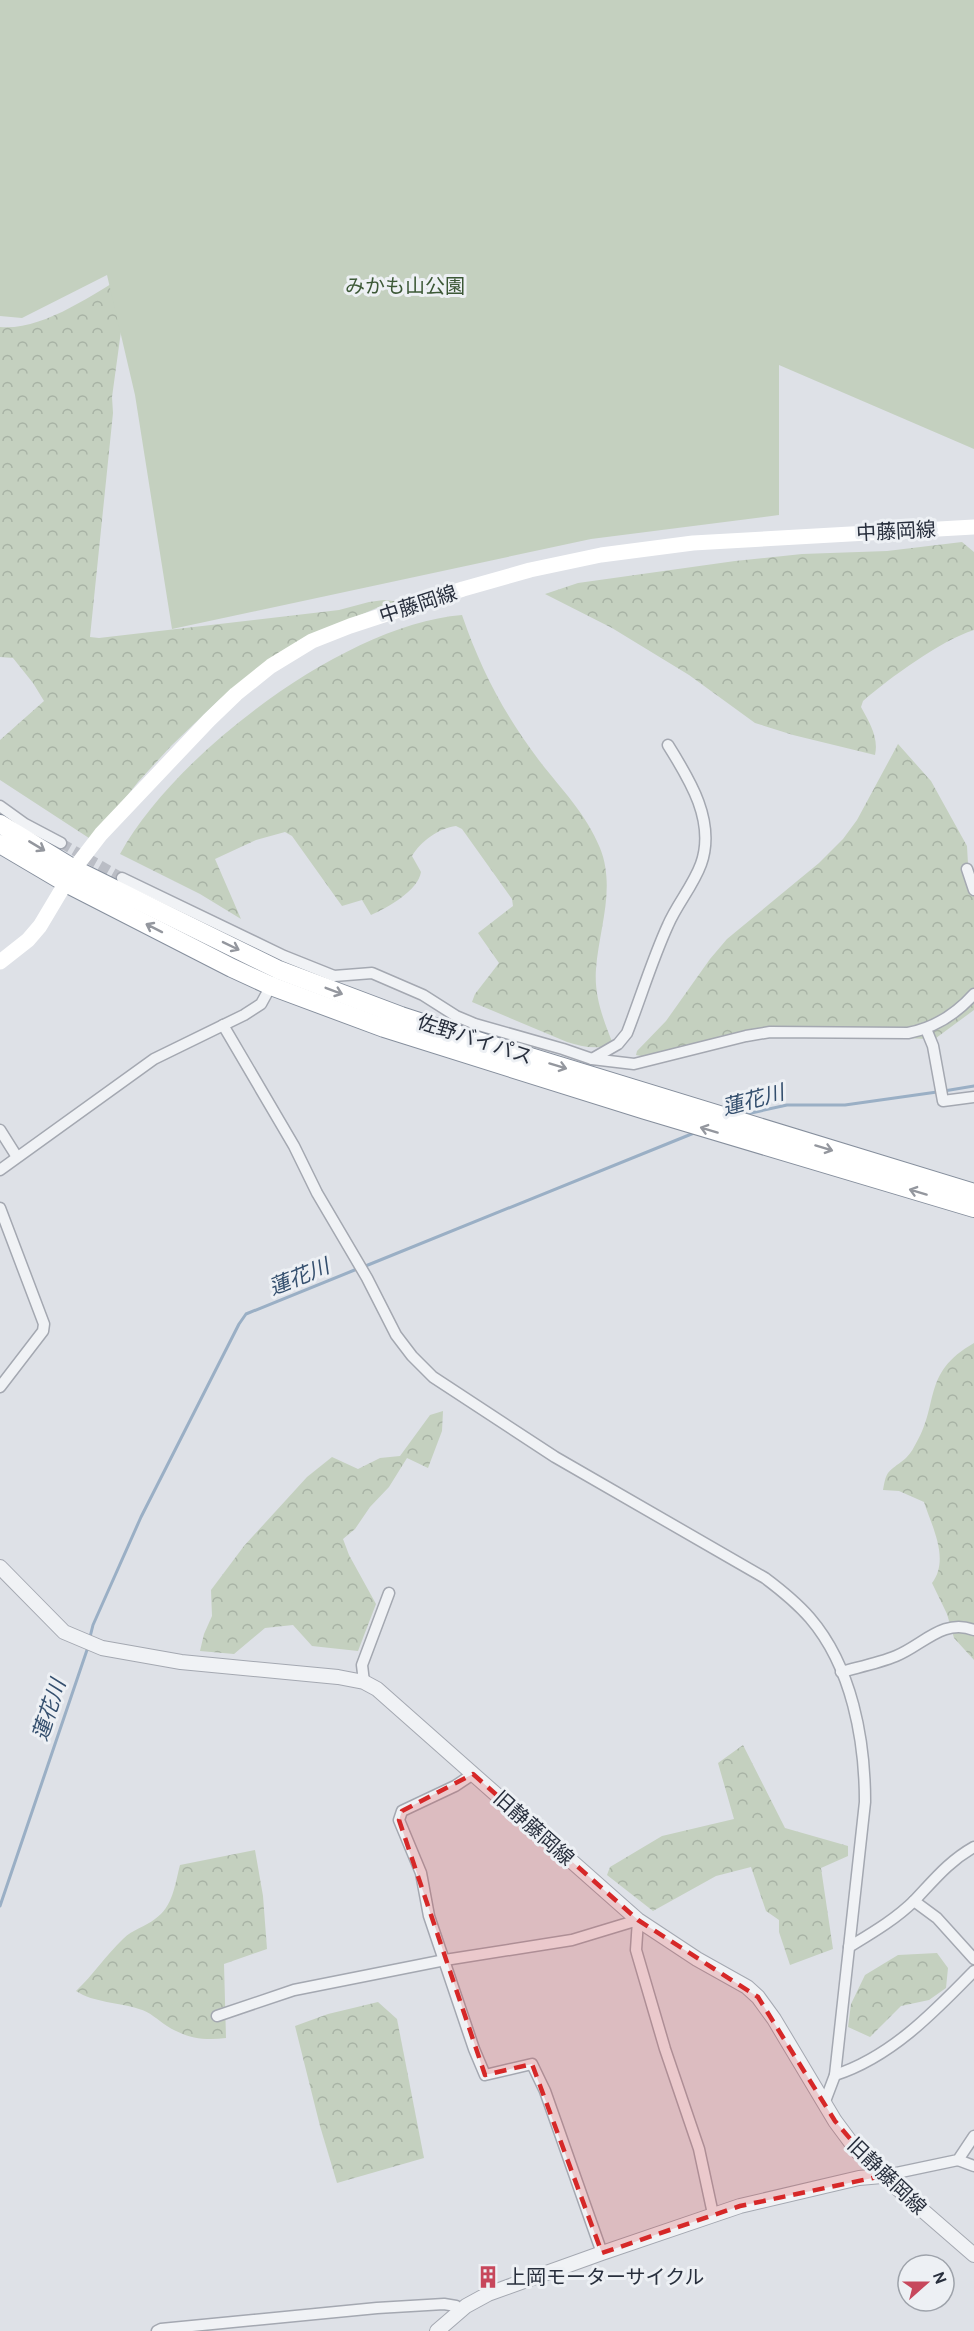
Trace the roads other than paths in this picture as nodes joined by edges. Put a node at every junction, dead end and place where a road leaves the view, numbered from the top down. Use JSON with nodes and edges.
{"nodes":[{"id":1,"x":974,"y":527,"type":"edge"},
{"id":2,"x":668,"y":745,"type":"dead end"},
{"id":3,"x":0,"y":806,"type":"edge"},
{"id":4,"x":0,"y":824,"type":"edge"},
{"id":5,"x":61,"y":843,"type":"tunnel mouth"},
{"id":6,"x":0,"y":844,"type":"edge"},
{"id":7,"x":967,"y":869,"type":"dead end"},
{"id":8,"x":70,"y":876,"type":"junction"},
{"id":9,"x":122,"y":878,"type":"tunnel mouth"},
{"id":10,"x":974,"y":890,"type":"edge"},
{"id":11,"x":0,"y":962,"type":"edge"},
{"id":12,"x":278,"y":971,"type":"junction"},
{"id":13,"x":974,"y":994,"type":"edge"},
{"id":14,"x":223,"y":1025,"type":"junction"},
{"id":15,"x":926,"y":1029,"type":"junction"},
{"id":16,"x":592,"y":1059,"type":"junction"},
{"id":17,"x":974,"y":1096,"type":"edge"},
{"id":18,"x":0,"y":1130,"type":"edge"},
{"id":19,"x":17,"y":1157,"type":"junction"},
{"id":20,"x":0,"y":1170,"type":"edge"},
{"id":21,"x":974,"y":1193,"type":"edge"},
{"id":22,"x":0,"y":1208,"type":"edge"},
{"id":23,"x":974,"y":1208,"type":"edge"},
{"id":24,"x":0,"y":1387,"type":"edge"},
{"id":25,"x":0,"y":1567,"type":"edge"},
{"id":26,"x":389,"y":1593,"type":"dead end"},
{"id":27,"x":974,"y":1630,"type":"edge"},
{"id":28,"x":841,"y":1672,"type":"junction"},
{"id":29,"x":364,"y":1682,"type":"junction"},
{"id":30,"x":473,"y":1774,"type":"junction"},
{"id":31,"x":974,"y":1847,"type":"edge"},
{"id":32,"x":914,"y":1901,"type":"junction"},
{"id":33,"x":638,"y":1920,"type":"junction"},
{"id":34,"x":849,"y":1947,"type":"junction"},
{"id":35,"x":974,"y":1959,"type":"edge"},
{"id":36,"x":445,"y":1960,"type":"junction"},
{"id":37,"x":974,"y":1971,"type":"edge"},
{"id":38,"x":217,"y":2016,"type":"dead end"},
{"id":39,"x":835,"y":2075,"type":"junction"},
{"id":40,"x":824,"y":2104,"type":"junction"},
{"id":41,"x":974,"y":2136,"type":"edge"},
{"id":42,"x":958,"y":2160,"type":"junction"},
{"id":43,"x":974,"y":2166,"type":"edge"},
{"id":44,"x":882,"y":2176,"type":"junction"},
{"id":45,"x":713,"y":2214,"type":"junction"},
{"id":46,"x":602,"y":2253,"type":"junction"},
{"id":47,"x":974,"y":2255,"type":"edge"},
{"id":48,"x":460,"y":2311,"type":"junction"},
{"id":49,"x":157,"y":2331,"type":"edge"},
{"id":50,"x":437,"y":2331,"type":"edge"}],
"edges":[{"from":1,"to":8,"type":"main road","name":"中藤岡線"},
{"from":2,"to":16,"type":"street"},
{"from":3,"to":5,"type":"street"},
{"from":4,"to":8,"type":"highway","name":"佐野バイパス","one_way":true},
{"from":6,"to":8,"type":"highway","name":"佐野バイパス"},
{"from":7,"to":10,"type":"street"},
{"from":8,"to":11,"type":"main road","name":"中藤岡線"},
{"from":8,"to":12,"type":"highway","name":"佐野バイパス"},
{"from":9,"to":12,"type":"street"},
{"from":12,"to":14,"type":"street"},
{"from":12,"to":16,"type":"street"},
{"from":12,"to":21,"type":"highway","name":"佐野バイパス","one_way":true},
{"from":23,"to":12,"type":"highway","name":"佐野バイパス","one_way":true},
{"from":13,"to":15,"type":"street"},
{"from":14,"to":19,"type":"street"},
{"from":14,"to":28,"type":"street"},
{"from":15,"to":16,"type":"street"},
{"from":15,"to":17,"type":"street"},
{"from":18,"to":19,"type":"street"},
{"from":19,"to":20,"type":"street"},
{"from":22,"to":24,"type":"street"},
{"from":25,"to":29,"type":"street","name":"旧静藤岡線"},
{"from":26,"to":29,"type":"street"},
{"from":27,"to":28,"type":"street"},
{"from":28,"to":34,"type":"street"},
{"from":29,"to":30,"type":"street","name":"旧静藤岡線"},
{"from":30,"to":33,"type":"street","name":"旧静藤岡線"},
{"from":30,"to":36,"type":"street"},
{"from":31,"to":32,"type":"street"},
{"from":32,"to":34,"type":"street"},
{"from":32,"to":35,"type":"street"},
{"from":33,"to":36,"type":"street"},
{"from":33,"to":40,"type":"street","name":"旧静藤岡線"},
{"from":33,"to":45,"type":"street"},
{"from":34,"to":39,"type":"street"},
{"from":36,"to":38,"type":"street"},
{"from":36,"to":46,"type":"street"},
{"from":37,"to":39,"type":"street"},
{"from":39,"to":40,"type":"street"},
{"from":40,"to":44,"type":"street","name":"旧静藤岡線"},
{"from":41,"to":42,"type":"street"},
{"from":42,"to":43,"type":"street"},
{"from":42,"to":44,"type":"street"},
{"from":44,"to":45,"type":"street"},
{"from":44,"to":47,"type":"street","name":"旧静藤岡線"},
{"from":45,"to":46,"type":"street"},
{"from":46,"to":48,"type":"street"},
{"from":48,"to":49,"type":"street"},
{"from":48,"to":50,"type":"street"}]}
